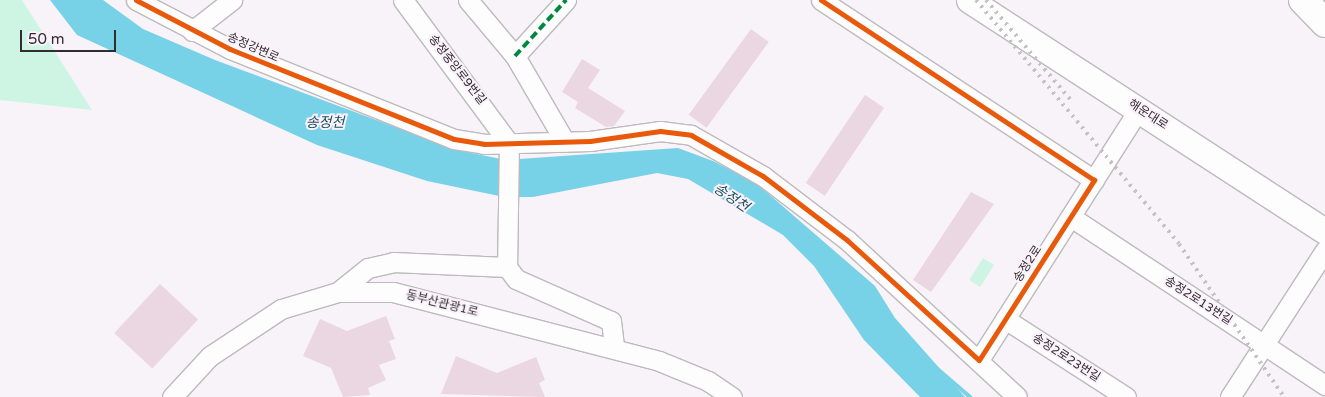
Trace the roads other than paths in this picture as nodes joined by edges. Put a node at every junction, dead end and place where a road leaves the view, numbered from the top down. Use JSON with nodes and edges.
{"nodes":[{"id":1,"x":136,"y":0,"type":"edge"},
{"id":2,"x":232,"y":0,"type":"edge"},
{"id":3,"x":403,"y":0,"type":"edge"},
{"id":4,"x":468,"y":0,"type":"edge"},
{"id":5,"x":566,"y":0,"type":"edge"},
{"id":6,"x":822,"y":0,"type":"edge"},
{"id":7,"x":969,"y":0,"type":"edge"},
{"id":8,"x":1303,"y":0,"type":"edge"},
{"id":9,"x":1325,"y":23,"type":"edge"},
{"id":10,"x":192,"y":31,"type":"junction"},
{"id":11,"x":515,"y":56,"type":"junction"},
{"id":12,"x":1139,"y":109,"type":"junction"},
{"id":13,"x":565,"y":142,"type":"junction"},
{"id":14,"x":510,"y":147,"type":"junction"},
{"id":15,"x":1094,"y":180,"type":"junction"},
{"id":16,"x":1070,"y":216,"type":"junction"},
{"id":17,"x":1325,"y":232,"type":"edge"},
{"id":18,"x":1325,"y":250,"type":"edge"},
{"id":19,"x":507,"y":258,"type":"junction"},
{"id":20,"x":338,"y":292,"type":"junction"},
{"id":21,"x":1005,"y":319,"type":"junction"},
{"id":22,"x":1264,"y":344,"type":"junction"},
{"id":23,"x":614,"y":346,"type":"junction"},
{"id":24,"x":979,"y":360,"type":"junction"},
{"id":25,"x":1325,"y":385,"type":"edge"},
{"id":26,"x":172,"y":397,"type":"edge"},
{"id":27,"x":732,"y":397,"type":"edge"},
{"id":28,"x":1016,"y":397,"type":"edge"},
{"id":29,"x":1126,"y":397,"type":"edge"},
{"id":30,"x":1230,"y":397,"type":"edge"}],
"edges":[{"from":1,"to":10,"type":"street","name":"송정강변로"},
{"from":2,"to":10,"type":"street"},
{"from":3,"to":14,"type":"street","name":"송정중앙로9번길"},
{"from":4,"to":11,"type":"street"},
{"from":5,"to":11,"type":"street"},
{"from":6,"to":15,"type":"street"},
{"from":7,"to":12,"type":"main road","name":"해운대로"},
{"from":8,"to":9,"type":"highway"},
{"from":10,"to":14,"type":"street","name":"송정강변로"},
{"from":11,"to":13,"type":"street"},
{"from":12,"to":15,"type":"street","name":"송정2로"},
{"from":12,"to":17,"type":"main road","name":"해운대로"},
{"from":13,"to":14,"type":"street","name":"송정강변로"},
{"from":13,"to":24,"type":"street","name":"송정강변로"},
{"from":14,"to":19,"type":"street"},
{"from":15,"to":16,"type":"street","name":"송정2로"},
{"from":16,"to":21,"type":"street","name":"송정2로"},
{"from":16,"to":22,"type":"street","name":"송정2로13번길"},
{"from":18,"to":22,"type":"street"},
{"from":19,"to":20,"type":"street"},
{"from":19,"to":23,"type":"street"},
{"from":20,"to":23,"type":"street","name":"동부산관광1로"},
{"from":20,"to":26,"type":"street","name":"동부산관광1로"},
{"from":21,"to":24,"type":"street","name":"송정2로"},
{"from":21,"to":29,"type":"street","name":"송정2로23번길"},
{"from":22,"to":25,"type":"street","name":"송정2로13번길"},
{"from":22,"to":30,"type":"street"},
{"from":23,"to":27,"type":"street","name":"동부산관광1로"},
{"from":24,"to":28,"type":"street"}]}
